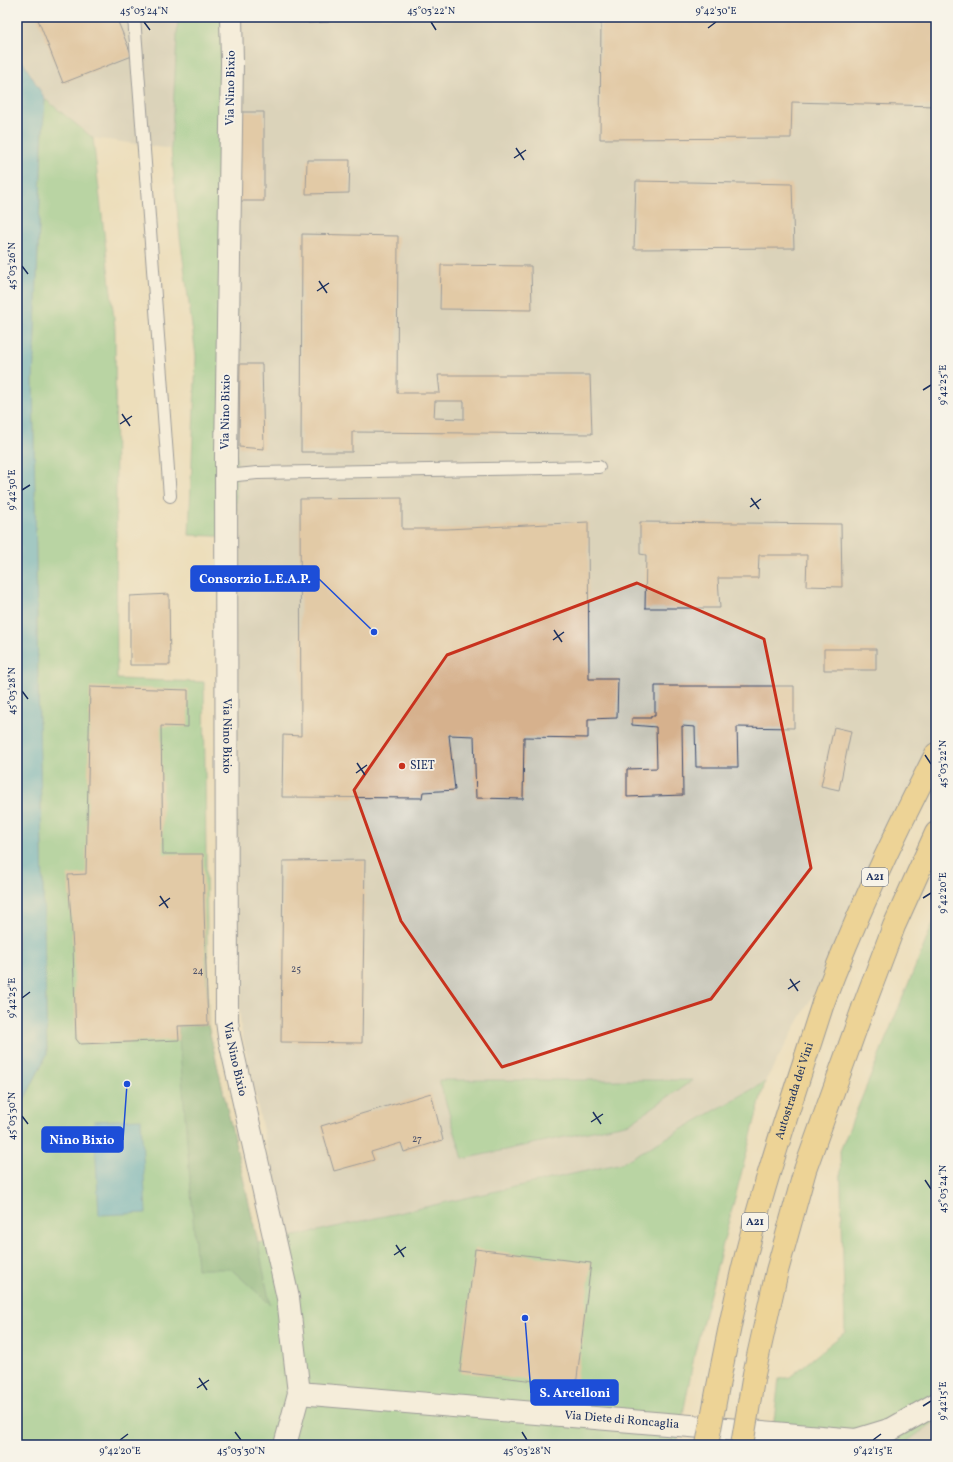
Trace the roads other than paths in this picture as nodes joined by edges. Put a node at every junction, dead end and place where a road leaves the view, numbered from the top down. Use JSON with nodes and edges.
{"nodes":[{"id":1,"x":134,"y":17,"type":"edge"},
{"id":2,"x":231,"y":17,"type":"edge"},
{"id":3,"x":599,"y":467,"type":"dead end"},
{"id":4,"x":227,"y":476,"type":"junction"},
{"id":5,"x":170,"y":496,"type":"dead end"},
{"id":6,"x":936,"y":754,"type":"edge"},
{"id":7,"x":936,"y":833,"type":"edge"},
{"id":8,"x":299,"y":1393,"type":"junction"},
{"id":9,"x":936,"y":1404,"type":"edge"},
{"id":10,"x":285,"y":1445,"type":"edge"},
{"id":11,"x":707,"y":1445,"type":"edge"},
{"id":12,"x":742,"y":1445,"type":"edge"}],
"edges":[{"from":1,"to":5,"type":"lane"},
{"from":2,"to":4,"type":"street","name":"Via Nino Bixio"},
{"from":3,"to":4,"type":"lane"},
{"from":4,"to":8,"type":"street","name":"Via Nino Bixio"},
{"from":6,"to":11,"type":"highway","name":"Autostrada dei Vini","number":"A21","bridge":true},
{"from":7,"to":12,"type":"highway","bridge":true},
{"from":8,"to":9,"type":"street","name":"Via Diete di Roncaglia"},
{"from":8,"to":10,"type":"street","name":"Via Nino Bixio"}]}
